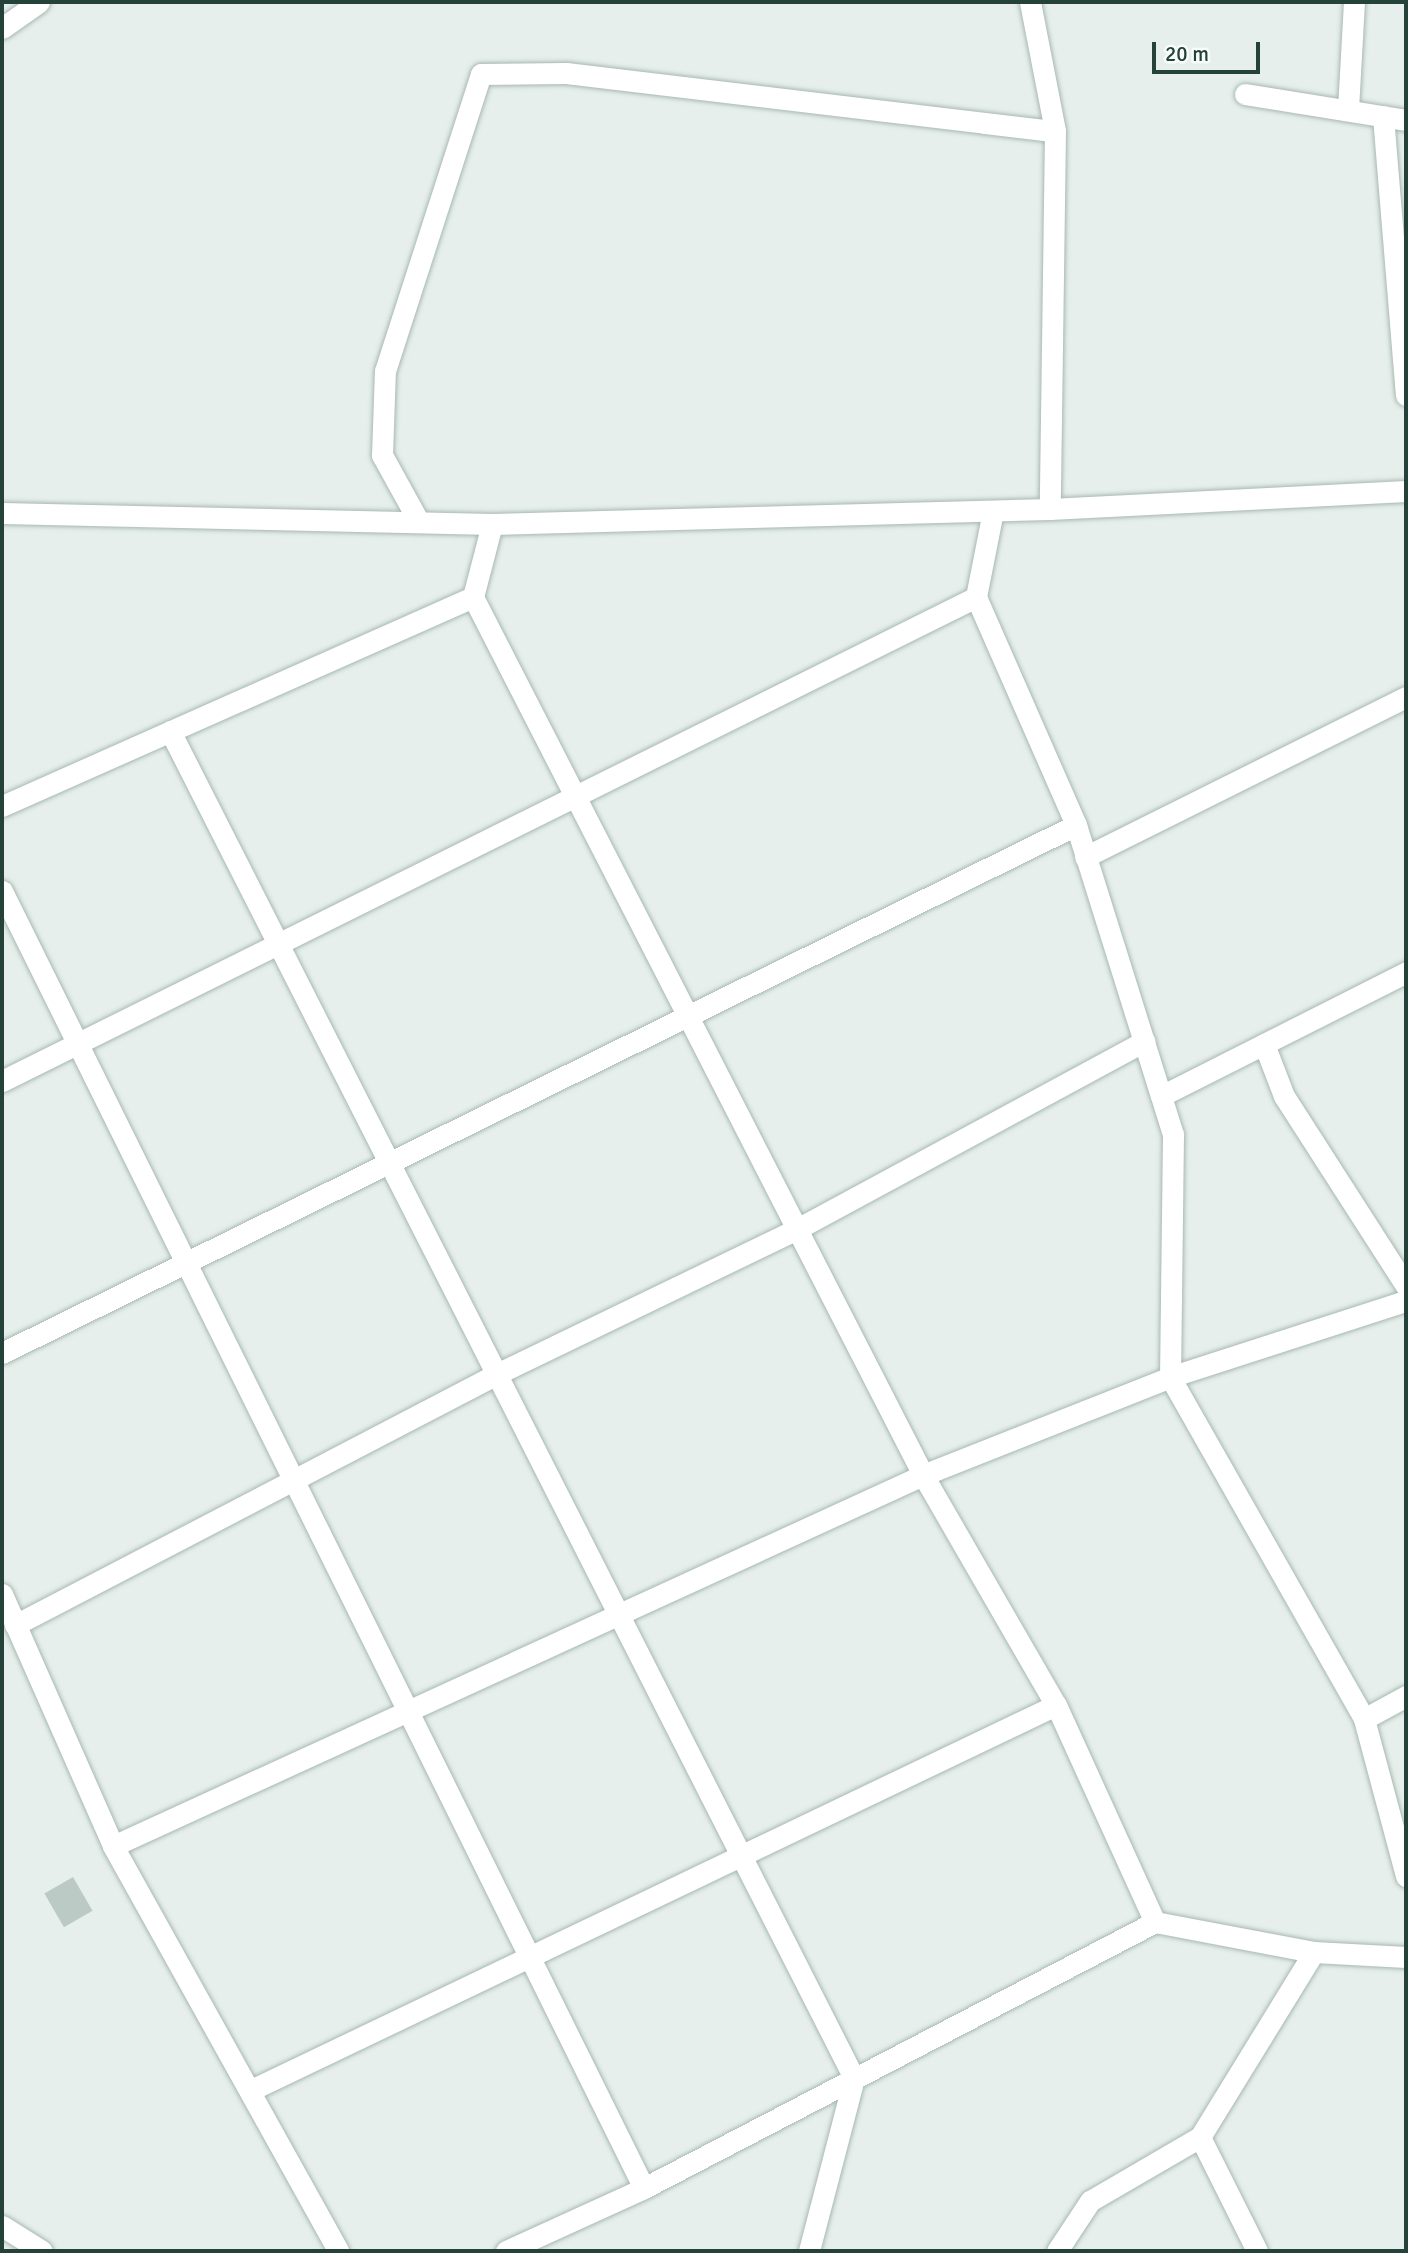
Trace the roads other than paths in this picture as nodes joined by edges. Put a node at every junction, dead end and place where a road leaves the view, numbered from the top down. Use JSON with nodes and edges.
{"nodes":[{"id":1,"x":39,"y":2,"type":"edge"},
{"id":2,"x":1030,"y":2,"type":"edge"},
{"id":3,"x":1354,"y":2,"type":"edge"},
{"id":4,"x":2,"y":28,"type":"edge"},
{"id":5,"x":1245,"y":94,"type":"dead end"},
{"id":6,"x":1348,"y":109,"type":"junction"},
{"id":7,"x":1383,"y":116,"type":"junction"},
{"id":8,"x":1406,"y":120,"type":"edge"},
{"id":9,"x":1055,"y":131,"type":"junction"},
{"id":10,"x":1406,"y":395,"type":"edge"},
{"id":11,"x":1406,"y":491,"type":"edge"},
{"id":12,"x":1050,"y":509,"type":"junction"},
{"id":13,"x":993,"y":511,"type":"junction"},
{"id":14,"x":2,"y":513,"type":"edge"},
{"id":15,"x":419,"y":522,"type":"junction"},
{"id":16,"x":492,"y":524,"type":"junction"},
{"id":17,"x":472,"y":597,"type":"junction"},
{"id":18,"x":976,"y":597,"type":"junction"},
{"id":19,"x":1406,"y":697,"type":"edge"},
{"id":20,"x":170,"y":731,"type":"junction"},
{"id":21,"x":575,"y":797,"type":"junction"},
{"id":22,"x":2,"y":806,"type":"edge"},
{"id":23,"x":1076,"y":824,"type":"junction"},
{"id":24,"x":1086,"y":857,"type":"junction"},
{"id":25,"x":2,"y":891,"type":"edge"},
{"id":26,"x":278,"y":944,"type":"junction"},
{"id":27,"x":1406,"y":972,"type":"edge"},
{"id":28,"x":687,"y":1016,"type":"junction"},
{"id":29,"x":1144,"y":1041,"type":"junction"},
{"id":30,"x":77,"y":1043,"type":"junction"},
{"id":31,"x":1264,"y":1044,"type":"junction"},
{"id":32,"x":2,"y":1080,"type":"edge"},
{"id":33,"x":1161,"y":1096,"type":"junction"},
{"id":34,"x":389,"y":1162,"type":"junction"},
{"id":35,"x":797,"y":1229,"type":"junction"},
{"id":36,"x":186,"y":1263,"type":"junction"},
{"id":37,"x":1406,"y":1286,"type":"edge"},
{"id":38,"x":1406,"y":1301,"type":"edge"},
{"id":39,"x":2,"y":1353,"type":"edge"},
{"id":40,"x":497,"y":1374,"type":"junction"},
{"id":41,"x":1170,"y":1377,"type":"junction"},
{"id":42,"x":923,"y":1475,"type":"junction"},
{"id":43,"x":294,"y":1481,"type":"junction"},
{"id":44,"x":2,"y":1594,"type":"edge"},
{"id":45,"x":619,"y":1615,"type":"junction"},
{"id":46,"x":15,"y":1625,"type":"junction"},
{"id":47,"x":1406,"y":1696,"type":"edge"},
{"id":48,"x":1056,"y":1704,"type":"junction"},
{"id":49,"x":408,"y":1711,"type":"junction"},
{"id":50,"x":1364,"y":1719,"type":"junction"},
{"id":51,"x":113,"y":1846,"type":"junction"},
{"id":52,"x":741,"y":1855,"type":"junction"},
{"id":53,"x":1406,"y":1877,"type":"edge"},
{"id":54,"x":1155,"y":1922,"type":"junction"},
{"id":55,"x":1314,"y":1952,"type":"junction"},
{"id":56,"x":530,"y":1956,"type":"junction"},
{"id":57,"x":1406,"y":1956,"type":"edge"},
{"id":58,"x":854,"y":2078,"type":"junction"},
{"id":59,"x":251,"y":2090,"type":"junction"},
{"id":60,"x":1200,"y":2137,"type":"junction"},
{"id":61,"x":644,"y":2188,"type":"junction"},
{"id":62,"x":4,"y":2228,"type":"edge"},
{"id":63,"x":27,"y":2251,"type":"edge"},
{"id":64,"x":43,"y":2251,"type":"edge"},
{"id":65,"x":338,"y":2251,"type":"edge"},
{"id":66,"x":506,"y":2251,"type":"edge"},
{"id":67,"x":809,"y":2251,"type":"edge"},
{"id":68,"x":1057,"y":2251,"type":"edge"},
{"id":69,"x":1257,"y":2251,"type":"edge"}],
"edges":[{"from":1,"to":4,"type":"street"},
{"from":2,"to":9,"type":"street"},
{"from":3,"to":6,"type":"street"},
{"from":5,"to":6,"type":"street"},
{"from":6,"to":7,"type":"street"},
{"from":7,"to":8,"type":"street"},
{"from":7,"to":10,"type":"street"},
{"from":9,"to":12,"type":"street"},
{"from":9,"to":15,"type":"street"},
{"from":11,"to":12,"type":"street"},
{"from":12,"to":13,"type":"street"},
{"from":13,"to":16,"type":"street"},
{"from":13,"to":18,"type":"street"},
{"from":14,"to":15,"type":"street"},
{"from":15,"to":16,"type":"street"},
{"from":16,"to":17,"type":"street"},
{"from":17,"to":20,"type":"street"},
{"from":17,"to":21,"type":"street"},
{"from":18,"to":21,"type":"street"},
{"from":18,"to":23,"type":"street"},
{"from":19,"to":24,"type":"street"},
{"from":20,"to":22,"type":"street"},
{"from":20,"to":26,"type":"street"},
{"from":21,"to":26,"type":"street"},
{"from":21,"to":28,"type":"street"},
{"from":23,"to":24,"type":"street"},
{"from":23,"to":28,"type":"street"},
{"from":24,"to":29,"type":"street"},
{"from":25,"to":30,"type":"street"},
{"from":26,"to":30,"type":"street"},
{"from":26,"to":34,"type":"street"},
{"from":27,"to":31,"type":"street"},
{"from":28,"to":34,"type":"street"},
{"from":28,"to":35,"type":"street"},
{"from":29,"to":33,"type":"street"},
{"from":29,"to":35,"type":"street"},
{"from":30,"to":32,"type":"street"},
{"from":30,"to":36,"type":"street"},
{"from":31,"to":33,"type":"street"},
{"from":31,"to":37,"type":"street"},
{"from":33,"to":41,"type":"street"},
{"from":34,"to":36,"type":"street"},
{"from":34,"to":40,"type":"street"},
{"from":35,"to":40,"type":"street"},
{"from":35,"to":42,"type":"street"},
{"from":36,"to":39,"type":"street"},
{"from":36,"to":43,"type":"street"},
{"from":38,"to":41,"type":"street"},
{"from":40,"to":43,"type":"street"},
{"from":40,"to":45,"type":"street"},
{"from":41,"to":42,"type":"street"},
{"from":41,"to":50,"type":"street"},
{"from":42,"to":45,"type":"street"},
{"from":42,"to":48,"type":"street"},
{"from":43,"to":46,"type":"street"},
{"from":43,"to":49,"type":"street"},
{"from":44,"to":46,"type":"street"},
{"from":45,"to":49,"type":"street"},
{"from":45,"to":52,"type":"street"},
{"from":46,"to":51,"type":"street"},
{"from":47,"to":50,"type":"street"},
{"from":48,"to":52,"type":"street"},
{"from":48,"to":54,"type":"street"},
{"from":49,"to":51,"type":"street"},
{"from":49,"to":56,"type":"street"},
{"from":50,"to":53,"type":"street"},
{"from":51,"to":59,"type":"street"},
{"from":52,"to":56,"type":"street"},
{"from":52,"to":58,"type":"street"},
{"from":54,"to":55,"type":"street"},
{"from":54,"to":58,"type":"street"},
{"from":55,"to":57,"type":"street"},
{"from":55,"to":60,"type":"street"},
{"from":56,"to":59,"type":"street"},
{"from":56,"to":61,"type":"street"},
{"from":58,"to":61,"type":"street"},
{"from":58,"to":67,"type":"street"},
{"from":59,"to":65,"type":"street"},
{"from":60,"to":68,"type":"street"},
{"from":60,"to":69,"type":"street"},
{"from":61,"to":66,"type":"street"},
{"from":62,"to":63,"type":"street"},
{"from":62,"to":64,"type":"street"}]}
